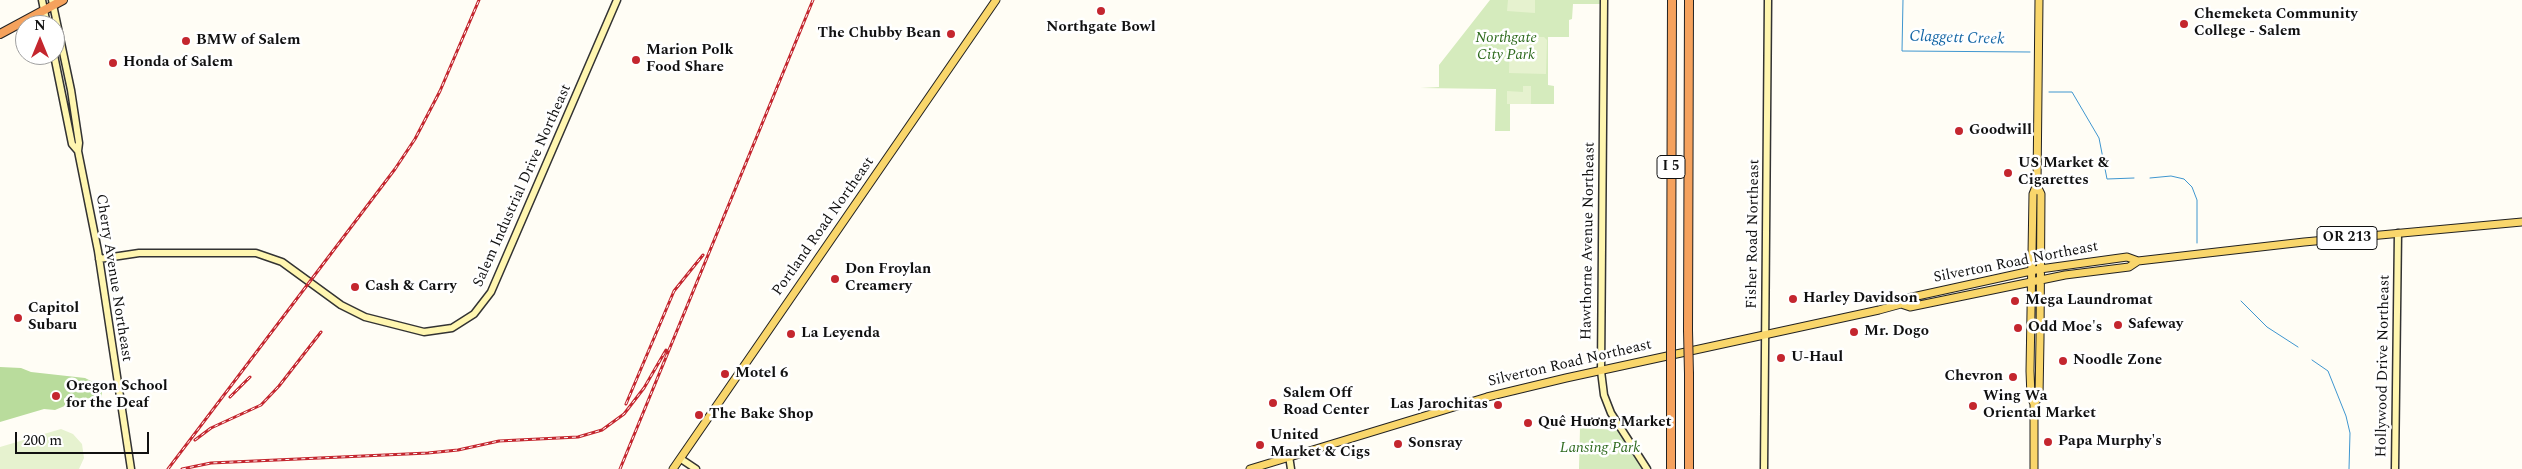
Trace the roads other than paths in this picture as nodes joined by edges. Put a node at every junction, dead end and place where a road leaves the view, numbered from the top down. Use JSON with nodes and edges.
{"nodes":[{"id":1,"x":42,"y":0,"type":"edge"},
{"id":2,"x":63,"y":0,"type":"edge"},
{"id":3,"x":617,"y":0,"type":"edge"},
{"id":4,"x":1604,"y":0,"type":"edge"},
{"id":5,"x":1672,"y":0,"type":"edge"},
{"id":6,"x":1689,"y":0,"type":"edge"},
{"id":7,"x":1768,"y":0,"type":"edge"},
{"id":8,"x":2039,"y":0,"type":"edge"},
{"id":9,"x":52,"y":2,"type":"edge"},
{"id":10,"x":994,"y":2,"type":"edge"},
{"id":11,"x":44,"y":10,"type":"junction"},
{"id":12,"x":45,"y":15,"type":"edge"},
{"id":13,"x":0,"y":34,"type":"edge"},
{"id":14,"x":56,"y":65,"type":"edge"},
{"id":15,"x":65,"y":112,"type":"junction"},
{"id":16,"x":76,"y":120,"type":"junction"},
{"id":17,"x":78,"y":151,"type":"junction"},
{"id":18,"x":2522,"y":222,"type":"edge"},
{"id":19,"x":2398,"y":233,"type":"junction"},
{"id":20,"x":99,"y":259,"type":"junction"},
{"id":21,"x":2138,"y":261,"type":"junction"},
{"id":22,"x":2036,"y":270,"type":"junction"},
{"id":23,"x":2040,"y":280,"type":"junction"},
{"id":24,"x":2032,"y":281,"type":"junction"},
{"id":25,"x":1901,"y":304,"type":"junction"},
{"id":26,"x":1765,"y":335,"type":"junction"},
{"id":27,"x":2031,"y":357,"type":"junction"},
{"id":28,"x":1601,"y":371,"type":"junction"},
{"id":29,"x":2039,"y":383,"type":"junction"},
{"id":30,"x":2034,"y":404,"type":"junction"},
{"id":31,"x":1289,"y":456,"type":"junction"},
{"id":32,"x":681,"y":459,"type":"junction"},
{"id":33,"x":130,"y":469,"type":"edge"},
{"id":34,"x":673,"y":469,"type":"edge"},
{"id":35,"x":696,"y":469,"type":"edge"},
{"id":36,"x":1250,"y":469,"type":"edge"},
{"id":37,"x":1291,"y":469,"type":"edge"},
{"id":38,"x":1647,"y":469,"type":"edge"},
{"id":39,"x":1672,"y":469,"type":"edge"},
{"id":40,"x":1689,"y":469,"type":"edge"},
{"id":41,"x":1764,"y":469,"type":"edge"},
{"id":42,"x":2034,"y":469,"type":"edge"},
{"id":43,"x":2395,"y":469,"type":"edge"}],
"edges":[{"from":1,"to":11,"type":"street"},
{"from":2,"to":9,"type":"highway"},
{"from":3,"to":20,"type":"street","name":"Salem Industrial Drive Northeast"},
{"from":4,"to":28,"type":"street","name":"Hawthorne Avenue Northeast"},
{"from":5,"to":39,"type":"highway","number":"I 5","bridge":true},
{"from":6,"to":40,"type":"highway","number":"I 5","bridge":true},
{"from":7,"to":26,"type":"street","name":"Fisher Road Northeast"},
{"from":8,"to":22,"type":"main road"},
{"from":9,"to":11,"type":"highway"},
{"from":9,"to":16,"type":"street","name":"Cherry Avenue Northeast"},
{"from":10,"to":32,"type":"main road","name":"Portland Road Northeast"},
{"from":11,"to":12,"type":"street"},
{"from":11,"to":13,"type":"highway"},
{"from":14,"to":15,"type":"street","name":"Cherry Avenue Northeast"},
{"from":15,"to":16,"type":"street"},
{"from":15,"to":17,"type":"street","name":"Cherry Avenue Northeast"},
{"from":16,"to":17,"type":"street","name":"Cherry Avenue Northeast"},
{"from":17,"to":20,"type":"street","name":"Cherry Avenue Northeast"},
{"from":18,"to":19,"type":"main road","name":"Silverton Road Northeast","number":"OR 213"},
{"from":19,"to":21,"type":"main road","name":"Silverton Road Northeast","number":"OR 213"},
{"from":19,"to":43,"type":"street","name":"Hollywood Drive Northeast"},
{"from":20,"to":33,"type":"street","name":"Cherry Avenue Northeast"},
{"from":21,"to":22,"type":"main road","name":"Silverton Road Northeast","number":"OR 213"},
{"from":21,"to":23,"type":"main road","name":"Silverton Road Northeast","number":"OR 213"},
{"from":22,"to":23,"type":"main road"},
{"from":22,"to":24,"type":"main road"},
{"from":22,"to":25,"type":"main road","name":"Silverton Road Northeast"},
{"from":23,"to":24,"type":"main road","name":"Silverton Road Northeast"},
{"from":23,"to":29,"type":"main road"},
{"from":24,"to":25,"type":"main road","name":"Silverton Road Northeast"},
{"from":24,"to":27,"type":"main road"},
{"from":25,"to":26,"type":"main road","name":"Silverton Road Northeast"},
{"from":26,"to":28,"type":"main road","name":"Silverton Road Northeast"},
{"from":26,"to":41,"type":"street","name":"Fisher Road Northeast"},
{"from":27,"to":29,"type":"main road"},
{"from":27,"to":30,"type":"main road"},
{"from":28,"to":31,"type":"main road","name":"Silverton Road Northeast"},
{"from":28,"to":38,"type":"street","name":"Hawthorne Avenue Northeast"},
{"from":29,"to":30,"type":"main road"},
{"from":30,"to":42,"type":"main road"},
{"from":31,"to":36,"type":"main road","name":"Silverton Road Northeast"},
{"from":31,"to":37,"type":"street"},
{"from":32,"to":34,"type":"main road","name":"Portland Road Northeast"},
{"from":32,"to":35,"type":"street"}]}
